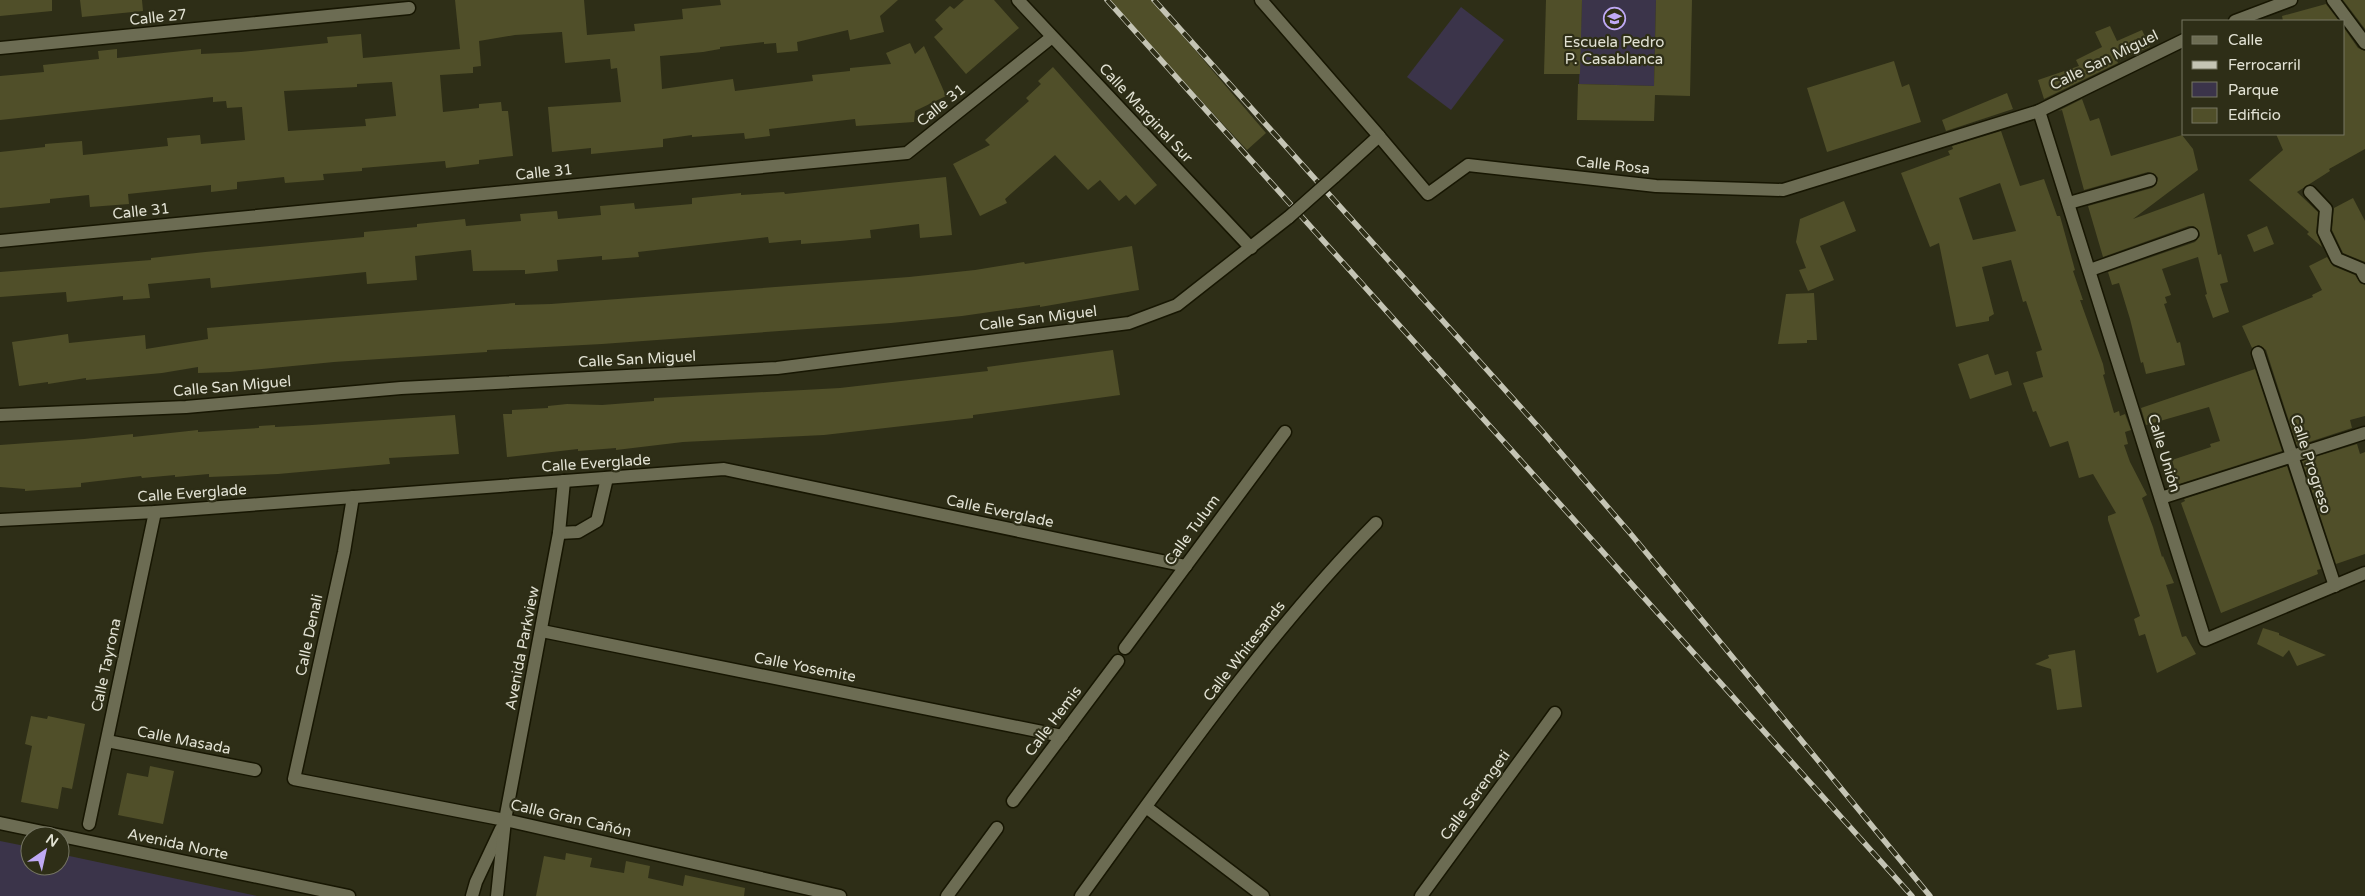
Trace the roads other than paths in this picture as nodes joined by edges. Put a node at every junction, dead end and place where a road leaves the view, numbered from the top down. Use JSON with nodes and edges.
{"nodes":[{"id":1,"x":1018,"y":0,"type":"edge"},
{"id":2,"x":1262,"y":0,"type":"edge"},
{"id":3,"x":2291,"y":0,"type":"edge"},
{"id":4,"x":2333,"y":0,"type":"edge"},
{"id":5,"x":408,"y":8,"type":"dead end"},
{"id":6,"x":2238,"y":20,"type":"edge"},
{"id":7,"x":1052,"y":37,"type":"junction"},
{"id":8,"x":2182,"y":41,"type":"edge"},
{"id":9,"x":2365,"y":43,"type":"edge"},
{"id":10,"x":0,"y":48,"type":"edge"},
{"id":11,"x":2039,"y":111,"type":"junction"},
{"id":12,"x":1379,"y":136,"type":"junction"},
{"id":13,"x":2150,"y":180,"type":"dead end"},
{"id":14,"x":2310,"y":192,"type":"dead end"},
{"id":15,"x":2069,"y":203,"type":"junction"},
{"id":16,"x":2192,"y":234,"type":"dead end"},
{"id":17,"x":0,"y":241,"type":"edge"},
{"id":18,"x":1250,"y":248,"type":"junction"},
{"id":19,"x":2090,"y":270,"type":"junction"},
{"id":20,"x":2365,"y":277,"type":"edge"},
{"id":21,"x":2258,"y":353,"type":"dead end"},
{"id":22,"x":0,"y":415,"type":"edge"},
{"id":23,"x":1285,"y":432,"type":"dead end"},
{"id":24,"x":2365,"y":433,"type":"edge"},
{"id":25,"x":2291,"y":457,"type":"junction"},
{"id":26,"x":608,"y":478,"type":"junction"},
{"id":27,"x":564,"y":481,"type":"junction"},
{"id":28,"x":353,"y":497,"type":"junction"},
{"id":29,"x":2161,"y":498,"type":"junction"},
{"id":30,"x":155,"y":512,"type":"junction"},
{"id":31,"x":0,"y":520,"type":"edge"},
{"id":32,"x":1376,"y":522,"type":"dead end"},
{"id":33,"x":560,"y":533,"type":"junction"},
{"id":34,"x":1186,"y":566,"type":"junction"},
{"id":35,"x":2365,"y":573,"type":"edge"},
{"id":36,"x":2335,"y":586,"type":"junction"},
{"id":37,"x":542,"y":630,"type":"junction"},
{"id":38,"x":1125,"y":648,"type":"dead end"},
{"id":39,"x":1118,"y":661,"type":"dead end"},
{"id":40,"x":1555,"y":713,"type":"dead end"},
{"id":41,"x":1062,"y":736,"type":"junction"},
{"id":42,"x":107,"y":741,"type":"junction"},
{"id":43,"x":255,"y":770,"type":"dead end"},
{"id":44,"x":294,"y":779,"type":"joint"},
{"id":45,"x":1013,"y":801,"type":"dead end"},
{"id":46,"x":1146,"y":807,"type":"junction"},
{"id":47,"x":505,"y":820,"type":"junction"},
{"id":48,"x":0,"y":823,"type":"edge"},
{"id":49,"x":89,"y":824,"type":"dead end"},
{"id":50,"x":997,"y":828,"type":"dead end"},
{"id":51,"x":349,"y":896,"type":"edge"},
{"id":52,"x":472,"y":896,"type":"edge"},
{"id":53,"x":497,"y":896,"type":"edge"},
{"id":54,"x":840,"y":896,"type":"edge"},
{"id":55,"x":947,"y":896,"type":"edge"},
{"id":56,"x":1081,"y":896,"type":"edge"},
{"id":57,"x":1263,"y":896,"type":"edge"},
{"id":58,"x":1421,"y":896,"type":"edge"}],
"edges":[{"from":1,"to":7,"type":"street","name":"Calle Marginal Sur"},
{"from":2,"to":12,"type":"street"},
{"from":3,"to":6,"type":"street"},
{"from":4,"to":9,"type":"street"},
{"from":5,"to":10,"type":"street","name":"Calle 27"},
{"from":7,"to":17,"type":"street","name":"Calle 31"},
{"from":7,"to":18,"type":"street","name":"Calle Marginal Sur"},
{"from":8,"to":11,"type":"street","name":"Calle San Miguel"},
{"from":11,"to":12,"type":"street","name":"Calle Rosa"},
{"from":11,"to":15,"type":"street","name":"Calle Unión"},
{"from":12,"to":18,"type":"street","bridge":true},
{"from":13,"to":15,"type":"street"},
{"from":14,"to":20,"type":"street"},
{"from":15,"to":19,"type":"street","name":"Calle Unión"},
{"from":16,"to":19,"type":"street"},
{"from":18,"to":22,"type":"street","name":"Calle San Miguel"},
{"from":19,"to":29,"type":"street","name":"Calle Unión"},
{"from":21,"to":25,"type":"street","name":"Calle Progreso"},
{"from":23,"to":34,"type":"street","name":"Calle Tulum"},
{"from":24,"to":25,"type":"street"},
{"from":25,"to":29,"type":"street"},
{"from":25,"to":36,"type":"street","name":"Calle Progreso"},
{"from":26,"to":27,"type":"street","name":"Calle Everglade"},
{"from":26,"to":33,"type":"street"},
{"from":26,"to":34,"type":"street","name":"Calle Everglade"},
{"from":27,"to":28,"type":"street","name":"Calle Everglade"},
{"from":27,"to":33,"type":"street","name":"Avenida Parkview"},
{"from":28,"to":30,"type":"street","name":"Calle Everglade"},
{"from":28,"to":44,"type":"street","name":"Calle Denali"},
{"from":29,"to":36,"type":"street","name":"Calle Unión"},
{"from":30,"to":31,"type":"street","name":"Calle Everglade"},
{"from":30,"to":42,"type":"street","name":"Calle Tayrona"},
{"from":32,"to":46,"type":"street","name":"Calle Whitesands"},
{"from":33,"to":37,"type":"street","name":"Avenida Parkview"},
{"from":34,"to":38,"type":"street","name":"Calle Tulum"},
{"from":35,"to":36,"type":"street","name":"Calle Unión"},
{"from":37,"to":41,"type":"street","name":"Calle Yosemite"},
{"from":37,"to":47,"type":"street","name":"Avenida Parkview"},
{"from":39,"to":41,"type":"street","name":"Calle Hemis"},
{"from":40,"to":58,"type":"street","name":"Calle Serengeti"},
{"from":41,"to":45,"type":"street","name":"Calle Hemis"},
{"from":42,"to":43,"type":"street","name":"Calle Masada"},
{"from":42,"to":49,"type":"street","name":"Calle Tayrona"},
{"from":44,"to":47,"type":"street","name":"Calle Gran Cañón"},
{"from":46,"to":56,"type":"street","name":"Calle Whitesands"},
{"from":46,"to":57,"type":"street"},
{"from":47,"to":52,"type":"street","name":"Avenida Parkview"},
{"from":47,"to":53,"type":"street","name":"Avenida Parkview"},
{"from":47,"to":54,"type":"street","name":"Calle Gran Cañón"},
{"from":48,"to":51,"type":"street","name":"Avenida Norte"},
{"from":50,"to":55,"type":"street"}]}
